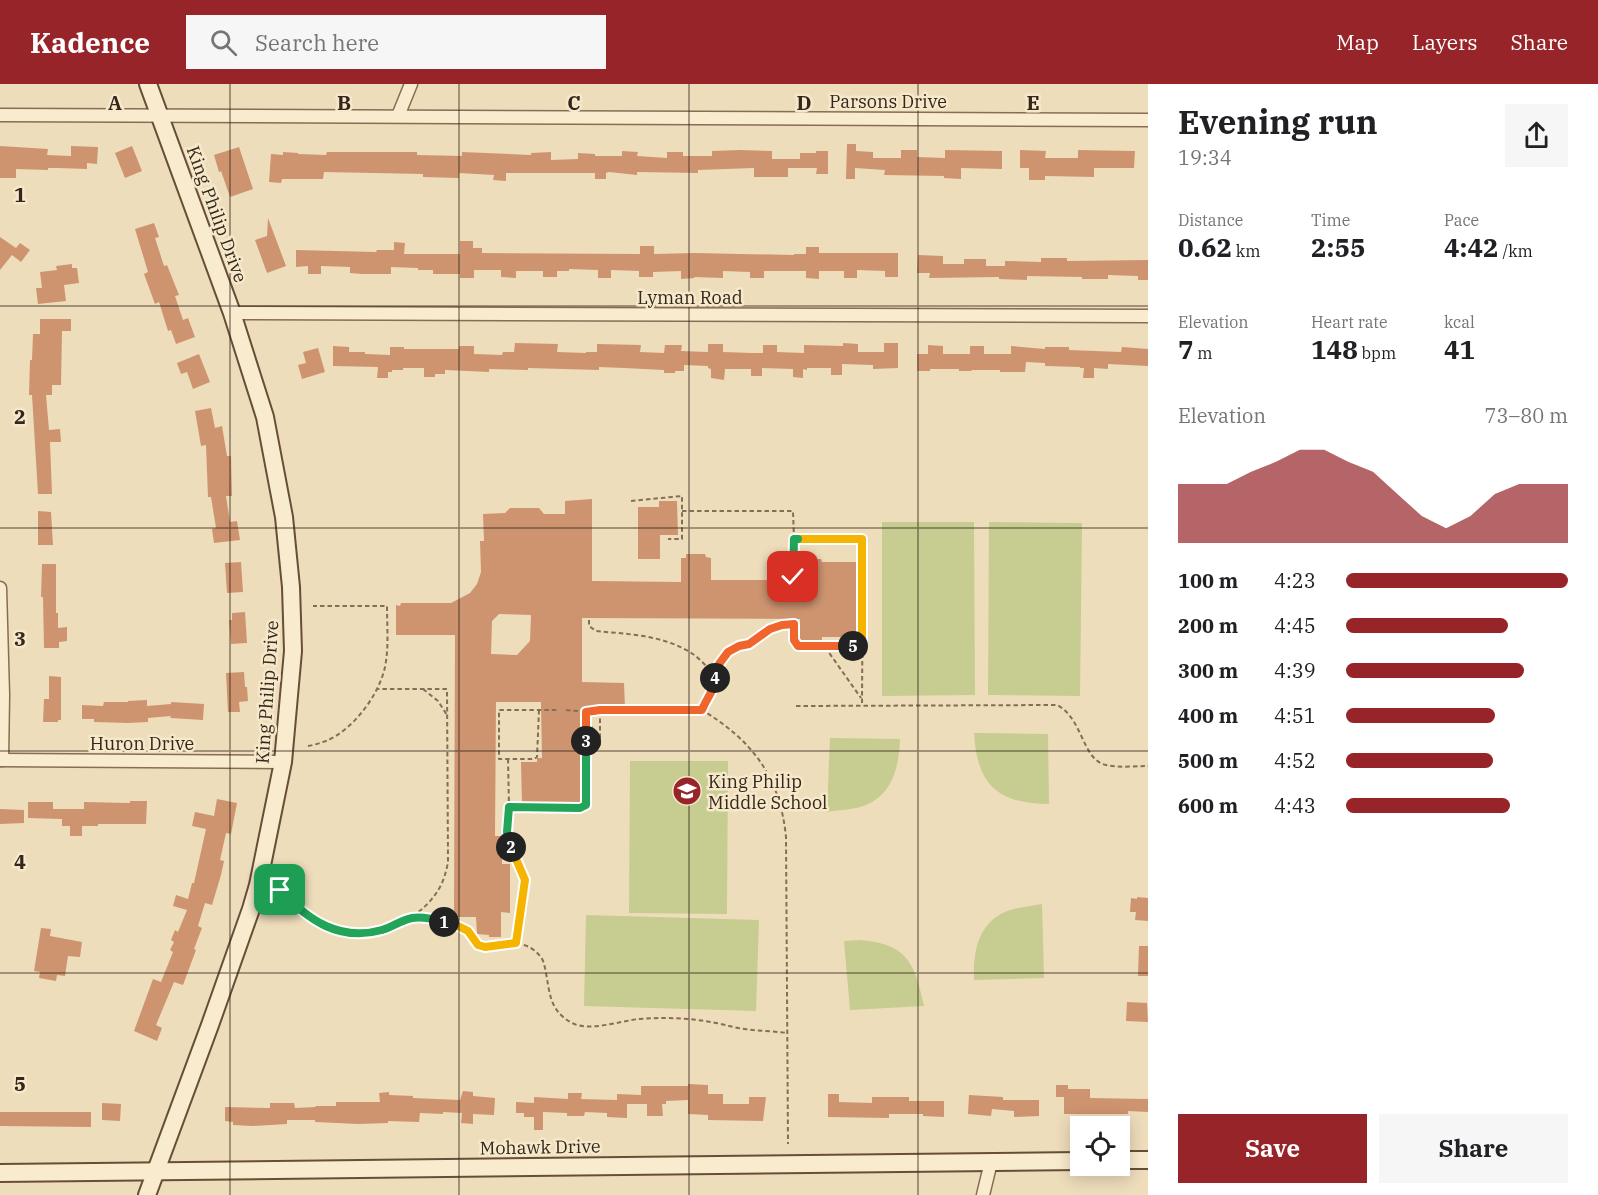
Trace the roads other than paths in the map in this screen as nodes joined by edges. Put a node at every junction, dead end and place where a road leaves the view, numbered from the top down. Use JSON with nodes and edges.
{"nodes":[{"id":1,"x":148,"y":84,"type":"edge"},
{"id":2,"x":411,"y":84,"type":"edge"},
{"id":3,"x":0,"y":115,"type":"edge"},
{"id":4,"x":160,"y":116,"type":"junction"},
{"id":5,"x":398,"y":116,"type":"junction"},
{"id":6,"x":1148,"y":120,"type":"edge"},
{"id":7,"x":232,"y":313,"type":"junction"},
{"id":8,"x":1148,"y":316,"type":"edge"},
{"id":9,"x":0,"y":588,"type":"edge"},
{"id":10,"x":1,"y":760,"type":"edge"},
{"id":11,"x":283,"y":762,"type":"junction"},
{"id":12,"x":1130,"y":1160,"type":"edge"},
{"id":13,"x":1148,"y":1160,"type":"edge"},
{"id":14,"x":1070,"y":1161,"type":"edge"},
{"id":15,"x":991,"y":1162,"type":"junction"},
{"id":16,"x":156,"y":1172,"type":"junction"},
{"id":17,"x":0,"y":1173,"type":"edge"},
{"id":18,"x":147,"y":1195,"type":"edge"},
{"id":19,"x":983,"y":1195,"type":"edge"}],
"edges":[{"from":1,"to":4,"type":"street","name":"King Philip Drive"},
{"from":2,"to":5,"type":"street"},
{"from":3,"to":4,"type":"street","name":"Parsons Drive"},
{"from":4,"to":5,"type":"street","name":"Parsons Drive"},
{"from":4,"to":7,"type":"street","name":"King Philip Drive"},
{"from":5,"to":6,"type":"street","name":"Parsons Drive"},
{"from":7,"to":8,"type":"street","name":"Lyman Road"},
{"from":7,"to":11,"type":"street","name":"King Philip Drive"},
{"from":9,"to":10,"type":"street"},
{"from":10,"to":11,"type":"street","name":"Huron Drive"},
{"from":11,"to":16,"type":"street","name":"King Philip Drive"},
{"from":12,"to":13,"type":"street"},
{"from":14,"to":15,"type":"street","name":"Mohawk Drive"},
{"from":15,"to":16,"type":"street","name":"Mohawk Drive"},
{"from":15,"to":19,"type":"street"},
{"from":16,"to":17,"type":"street","name":"Mohawk Drive"},
{"from":16,"to":18,"type":"street","name":"King Philip Drive"}]}
